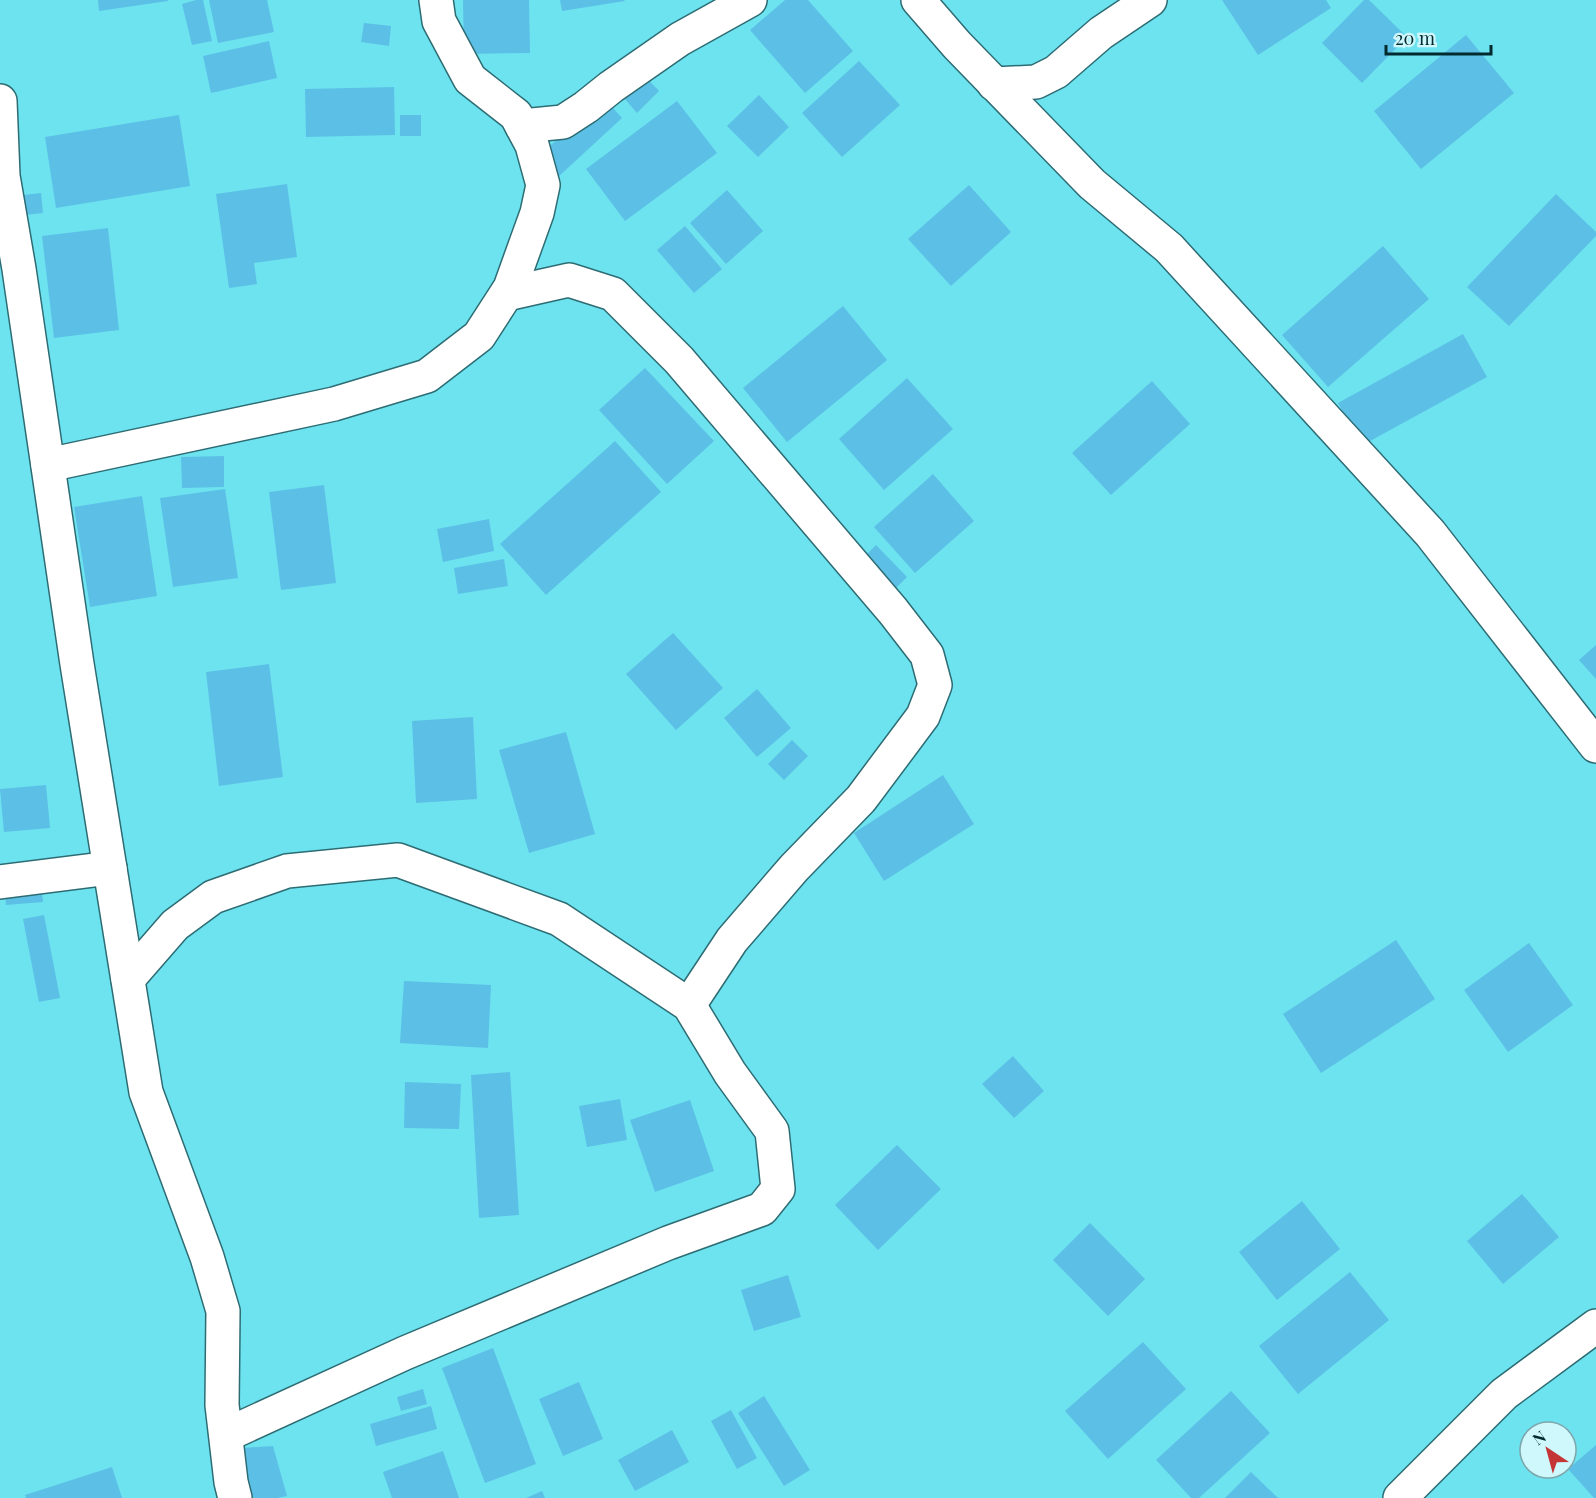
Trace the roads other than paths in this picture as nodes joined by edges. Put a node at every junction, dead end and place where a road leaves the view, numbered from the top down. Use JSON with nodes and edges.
{"nodes":[{"id":1,"x":436,"y":0,"type":"edge"},
{"id":2,"x":750,"y":0,"type":"edge"},
{"id":3,"x":918,"y":0,"type":"edge"},
{"id":4,"x":1150,"y":0,"type":"edge"},
{"id":5,"x":994,"y":84,"type":"junction"},
{"id":6,"x":0,"y":101,"type":"edge"},
{"id":7,"x":522,"y":126,"type":"junction"},
{"id":8,"x":1,"y":152,"type":"edge"},
{"id":9,"x":507,"y":294,"type":"junction"},
{"id":10,"x":48,"y":465,"type":"junction"},
{"id":11,"x":1596,"y":746,"type":"edge"},
{"id":12,"x":110,"y":868,"type":"junction"},
{"id":13,"x":0,"y":882,"type":"edge"},
{"id":14,"x":128,"y":979,"type":"junction"},
{"id":15,"x":689,"y":1005,"type":"junction"},
{"id":16,"x":1596,"y":1326,"type":"edge"},
{"id":17,"x":226,"y":1435,"type":"junction"},
{"id":18,"x":235,"y":1498,"type":"edge"},
{"id":19,"x":1400,"y":1498,"type":"edge"}],
"edges":[{"from":1,"to":7,"type":"street"},
{"from":2,"to":7,"type":"street"},
{"from":3,"to":5,"type":"street"},
{"from":4,"to":5,"type":"street"},
{"from":5,"to":11,"type":"street"},
{"from":6,"to":8,"type":"street"},
{"from":7,"to":9,"type":"street"},
{"from":8,"to":10,"type":"street"},
{"from":9,"to":10,"type":"street"},
{"from":9,"to":15,"type":"street"},
{"from":10,"to":12,"type":"street"},
{"from":12,"to":13,"type":"street"},
{"from":12,"to":14,"type":"street"},
{"from":14,"to":15,"type":"street"},
{"from":14,"to":17,"type":"street"},
{"from":15,"to":17,"type":"street"},
{"from":16,"to":19,"type":"street"},
{"from":17,"to":18,"type":"street"}]}
